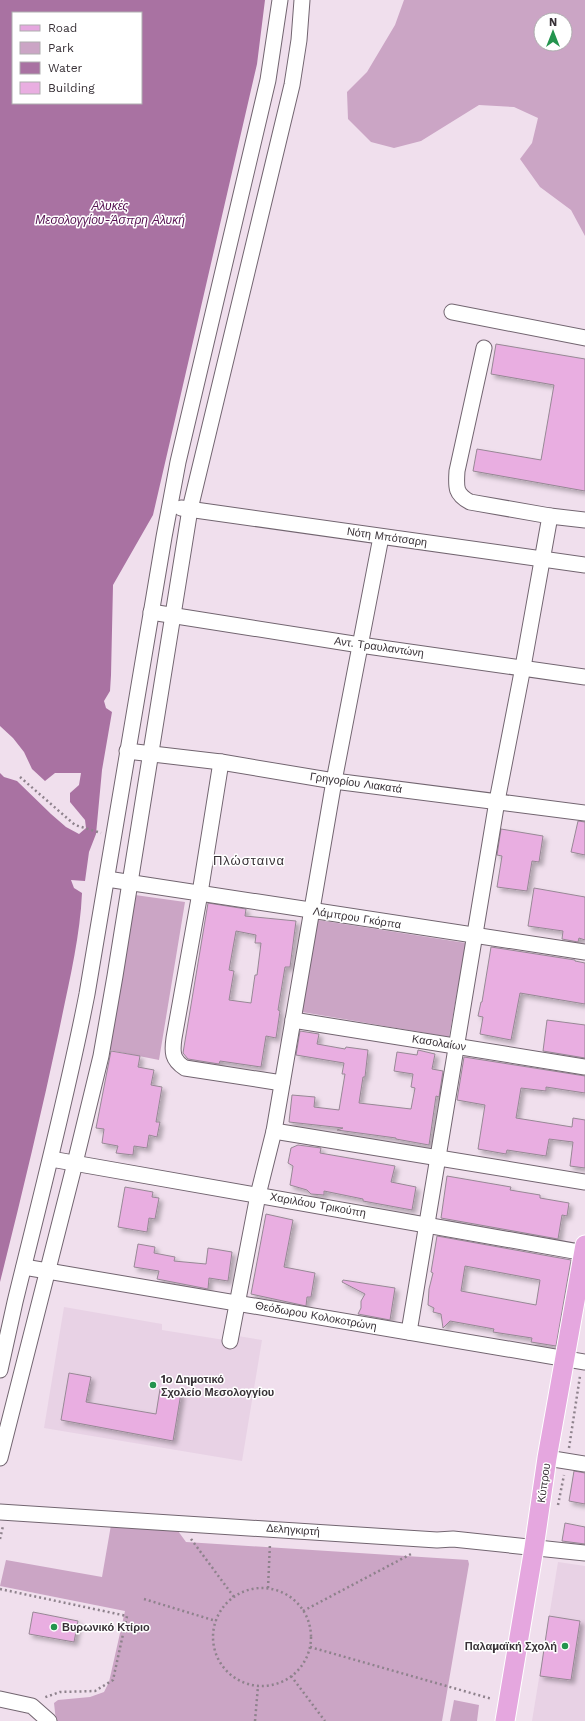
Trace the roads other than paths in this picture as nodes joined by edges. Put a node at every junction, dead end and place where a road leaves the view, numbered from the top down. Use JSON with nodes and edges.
{"nodes":[{"id":1,"x":280,"y":0,"type":"edge"},
{"id":2,"x":302,"y":0,"type":"edge"},
{"id":3,"x":452,"y":312,"type":"dead end"},
{"id":4,"x":585,"y":338,"type":"edge"},
{"id":5,"x":484,"y":348,"type":"dead end"},
{"id":6,"x":171,"y":506,"type":"junction"},
{"id":7,"x":190,"y":509,"type":"junction"},
{"id":8,"x":550,"y":516,"type":"junction"},
{"id":9,"x":585,"y":520,"type":"edge"},
{"id":10,"x":381,"y":537,"type":"junction"},
{"id":11,"x":543,"y":558,"type":"junction"},
{"id":12,"x":585,"y":565,"type":"edge"},
{"id":13,"x":151,"y":612,"type":"junction"},
{"id":14,"x":173,"y":615,"type":"junction"},
{"id":15,"x":360,"y":645,"type":"junction"},
{"id":16,"x":523,"y":667,"type":"junction"},
{"id":17,"x":585,"y":677,"type":"edge"},
{"id":18,"x":127,"y":751,"type":"junction"},
{"id":19,"x":150,"y":754,"type":"junction"},
{"id":20,"x":221,"y":762,"type":"junction"},
{"id":21,"x":334,"y":781,"type":"junction"},
{"id":22,"x":497,"y":801,"type":"junction"},
{"id":23,"x":585,"y":813,"type":"edge"},
{"id":24,"x":106,"y":878,"type":"junction"},
{"id":25,"x":129,"y":882,"type":"junction"},
{"id":26,"x":200,"y":893,"type":"junction"},
{"id":27,"x":312,"y":911,"type":"junction"},
{"id":28,"x":476,"y":936,"type":"junction"},
{"id":29,"x":585,"y":952,"type":"edge"},
{"id":30,"x":293,"y":1020,"type":"junction"},
{"id":31,"x":456,"y":1046,"type":"junction"},
{"id":32,"x":585,"y":1067,"type":"edge"},
{"id":33,"x":282,"y":1083,"type":"junction"},
{"id":34,"x":274,"y":1131,"type":"junction"},
{"id":35,"x":51,"y":1158,"type":"junction"},
{"id":36,"x":437,"y":1158,"type":"junction"},
{"id":37,"x":75,"y":1163,"type":"junction"},
{"id":38,"x":585,"y":1182,"type":"edge"},
{"id":39,"x":258,"y":1195,"type":"junction"},
{"id":40,"x":426,"y":1225,"type":"junction"},
{"id":41,"x":585,"y":1250,"type":"edge"},
{"id":42,"x":24,"y":1267,"type":"junction"},
{"id":43,"x":48,"y":1271,"type":"junction"},
{"id":44,"x":238,"y":1303,"type":"junction"},
{"id":45,"x":409,"y":1332,"type":"junction"},
{"id":46,"x":230,"y":1341,"type":"dead end"},
{"id":47,"x":565,"y":1358,"type":"junction"},
{"id":48,"x":585,"y":1362,"type":"edge"},
{"id":49,"x":0,"y":1370,"type":"edge"},
{"id":50,"x":0,"y":1458,"type":"edge"},
{"id":51,"x":547,"y":1458,"type":"junction"},
{"id":52,"x":585,"y":1464,"type":"edge"},
{"id":53,"x":0,"y":1512,"type":"edge"},
{"id":54,"x":534,"y":1548,"type":"junction"},
{"id":55,"x":585,"y":1553,"type":"edge"},
{"id":56,"x":0,"y":1699,"type":"edge"},
{"id":57,"x":506,"y":1712,"type":"edge"},
{"id":58,"x":49,"y":1721,"type":"edge"}],
"edges":[{"from":1,"to":6,"type":"street"},
{"from":2,"to":7,"type":"street"},
{"from":3,"to":4,"type":"street"},
{"from":5,"to":8,"type":"street"},
{"from":6,"to":7,"type":"street","name":"Νότη Μπότσαρη"},
{"from":6,"to":13,"type":"street"},
{"from":7,"to":10,"type":"street","name":"Νότη Μπότσαρη"},
{"from":7,"to":14,"type":"street"},
{"from":8,"to":9,"type":"street"},
{"from":8,"to":11,"type":"street"},
{"from":10,"to":11,"type":"street","name":"Νότη Μπότσαρη"},
{"from":10,"to":15,"type":"street"},
{"from":11,"to":12,"type":"street","name":"Νότη Μπότσαρη"},
{"from":11,"to":16,"type":"street"},
{"from":13,"to":14,"type":"street","name":"Αντ. Τραυλαντώνη"},
{"from":13,"to":18,"type":"street"},
{"from":14,"to":15,"type":"street","name":"Αντ. Τραυλαντώνη"},
{"from":14,"to":19,"type":"street"},
{"from":15,"to":16,"type":"street","name":"Αντ. Τραυλαντώνη"},
{"from":15,"to":21,"type":"street"},
{"from":16,"to":17,"type":"street","name":"Αντ. Τραυλαντώνη"},
{"from":16,"to":22,"type":"street"},
{"from":18,"to":19,"type":"street","name":"Γρηγορίου Λιακατά"},
{"from":18,"to":24,"type":"street"},
{"from":19,"to":20,"type":"street","name":"Γρηγορίου Λιακατά"},
{"from":19,"to":25,"type":"street"},
{"from":20,"to":21,"type":"street","name":"Γρηγορίου Λιακατά"},
{"from":20,"to":26,"type":"street"},
{"from":21,"to":22,"type":"street","name":"Γρηγορίου Λιακατά"},
{"from":21,"to":27,"type":"street"},
{"from":22,"to":23,"type":"street","name":"Γρηγορίου Λιακατά"},
{"from":22,"to":28,"type":"street"},
{"from":24,"to":25,"type":"street","name":"Λάμπρου Γκόρπα"},
{"from":24,"to":35,"type":"street"},
{"from":25,"to":26,"type":"street","name":"Λάμπρου Γκόρπα"},
{"from":25,"to":37,"type":"street"},
{"from":26,"to":27,"type":"street","name":"Λάμπρου Γκόρπα"},
{"from":26,"to":33,"type":"street"},
{"from":27,"to":28,"type":"street","name":"Λάμπρου Γκόρπα"},
{"from":27,"to":30,"type":"street"},
{"from":28,"to":29,"type":"street","name":"Λάμπρου Γκόρπα"},
{"from":28,"to":31,"type":"street"},
{"from":30,"to":31,"type":"street","name":"Κασολαίων"},
{"from":30,"to":33,"type":"street"},
{"from":31,"to":32,"type":"street","name":"Κασολαίων"},
{"from":31,"to":36,"type":"street"},
{"from":33,"to":34,"type":"street"},
{"from":34,"to":36,"type":"street"},
{"from":34,"to":39,"type":"street"},
{"from":35,"to":37,"type":"street","name":"Χαριλάου Τρικούπη"},
{"from":35,"to":42,"type":"street"},
{"from":36,"to":38,"type":"street"},
{"from":36,"to":40,"type":"street"},
{"from":37,"to":39,"type":"street","name":"Χαριλάου Τρικούπη"},
{"from":37,"to":43,"type":"street"},
{"from":39,"to":40,"type":"street","name":"Χαριλάου Τρικούπη"},
{"from":39,"to":44,"type":"street"},
{"from":40,"to":41,"type":"street","name":"Χαριλάου Τρικούπη"},
{"from":40,"to":45,"type":"street"},
{"from":41,"to":47,"type":"main road","name":"Κύπρου"},
{"from":42,"to":43,"type":"street","name":"Θεόδωρου Κολοκοτρώνη"},
{"from":42,"to":49,"type":"street"},
{"from":43,"to":44,"type":"street","name":"Θεόδωρου Κολοκοτρώνη"},
{"from":43,"to":50,"type":"street"},
{"from":44,"to":45,"type":"street","name":"Θεόδωρου Κολοκοτρώνη"},
{"from":44,"to":46,"type":"street"},
{"from":45,"to":47,"type":"street","name":"Θεόδωρου Κολοκοτρώνη"},
{"from":47,"to":48,"type":"street","name":"Θεόδωρου Κολοκοτρώνη"},
{"from":47,"to":51,"type":"main road","name":"Κύπρου"},
{"from":51,"to":52,"type":"street"},
{"from":51,"to":54,"type":"main road","name":"Κύπρου"},
{"from":53,"to":54,"type":"street","name":"Δεληγκιρτή"},
{"from":54,"to":55,"type":"street","name":"Δεληγκιρτή"},
{"from":54,"to":57,"type":"main road","name":"Κύπρου"},
{"from":56,"to":58,"type":"street"}]}
